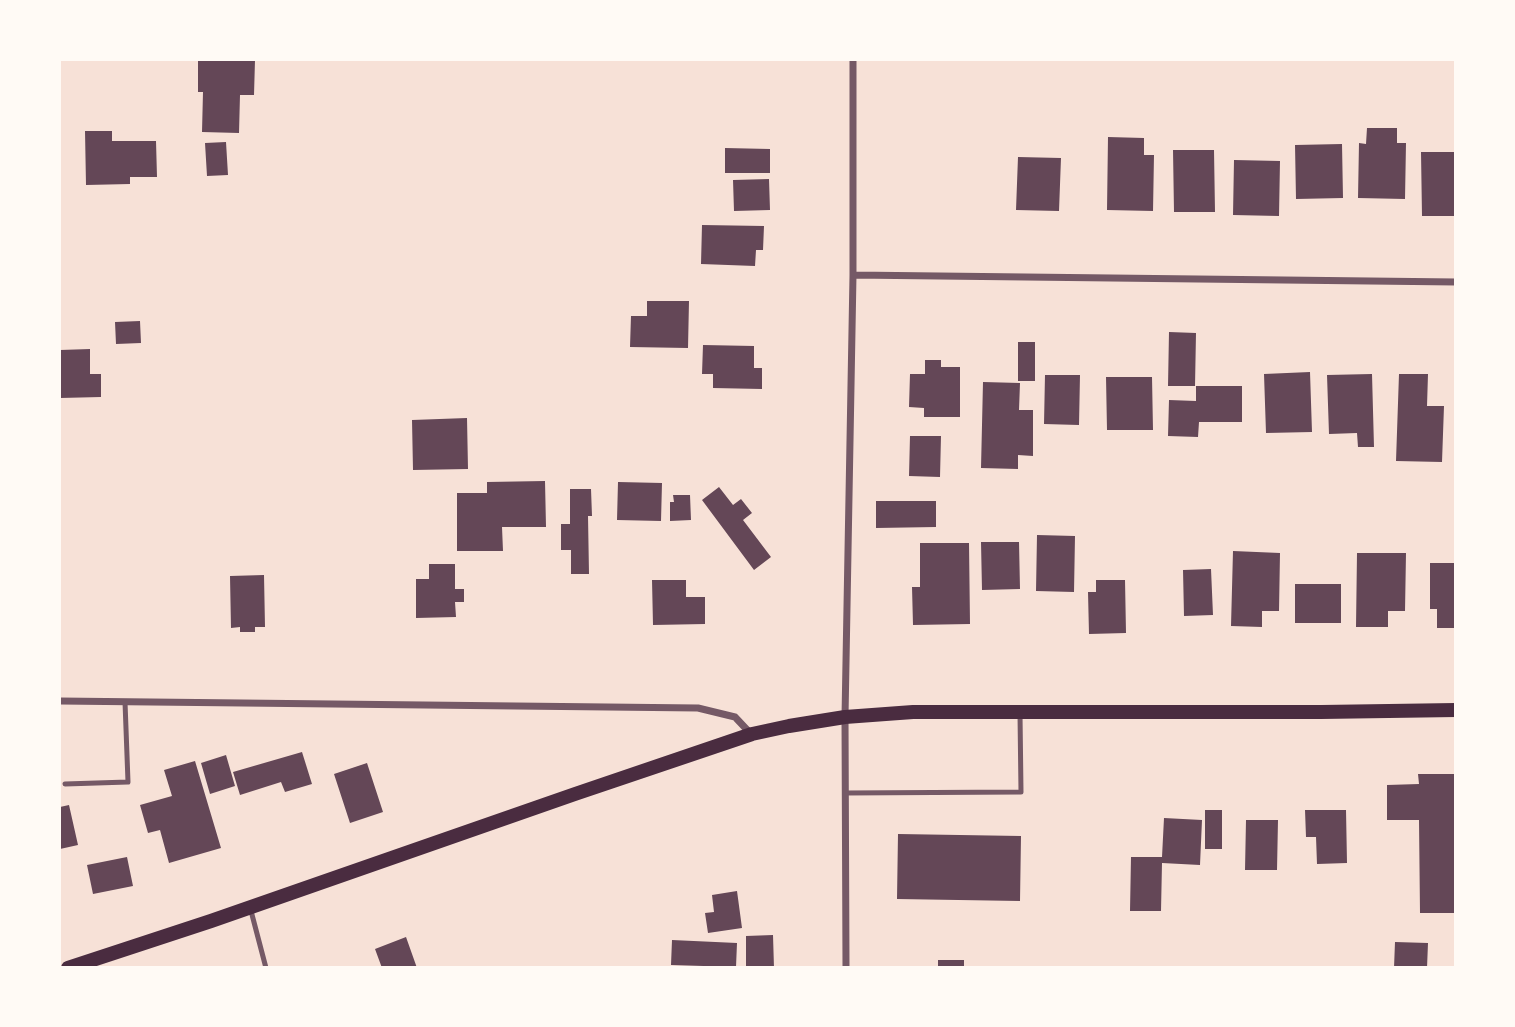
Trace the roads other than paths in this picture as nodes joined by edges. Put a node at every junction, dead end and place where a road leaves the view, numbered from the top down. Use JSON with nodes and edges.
{"nodes":[{"id":1,"x":853,"y":60,"type":"edge"},
{"id":2,"x":853,"y":275,"type":"junction"},
{"id":3,"x":1455,"y":282,"type":"edge"},
{"id":4,"x":60,"y":701,"type":"edge"},
{"id":5,"x":125,"y":702,"type":"junction"},
{"id":6,"x":1455,"y":710,"type":"edge"},
{"id":7,"x":1020,"y":712,"type":"junction"},
{"id":8,"x":845,"y":718,"type":"junction"},
{"id":9,"x":752,"y":734,"type":"junction"},
{"id":10,"x":65,"y":784,"type":"dead end"},
{"id":11,"x":846,"y":793,"type":"junction"},
{"id":12,"x":250,"y":907,"type":"junction"},
{"id":13,"x":68,"y":968,"type":"edge"},
{"id":14,"x":266,"y":968,"type":"edge"},
{"id":15,"x":846,"y":968,"type":"edge"}],
"edges":[{"from":1,"to":2,"type":"street"},
{"from":2,"to":3,"type":"street"},
{"from":2,"to":8,"type":"street"},
{"from":4,"to":5,"type":"street"},
{"from":5,"to":9,"type":"street"},
{"from":5,"to":10,"type":"lane"},
{"from":6,"to":7,"type":"main road"},
{"from":7,"to":8,"type":"main road"},
{"from":7,"to":11,"type":"lane"},
{"from":8,"to":9,"type":"main road"},
{"from":8,"to":11,"type":"street"},
{"from":9,"to":12,"type":"main road"},
{"from":11,"to":15,"type":"street"},
{"from":12,"to":13,"type":"main road"},
{"from":12,"to":14,"type":"lane"}]}
